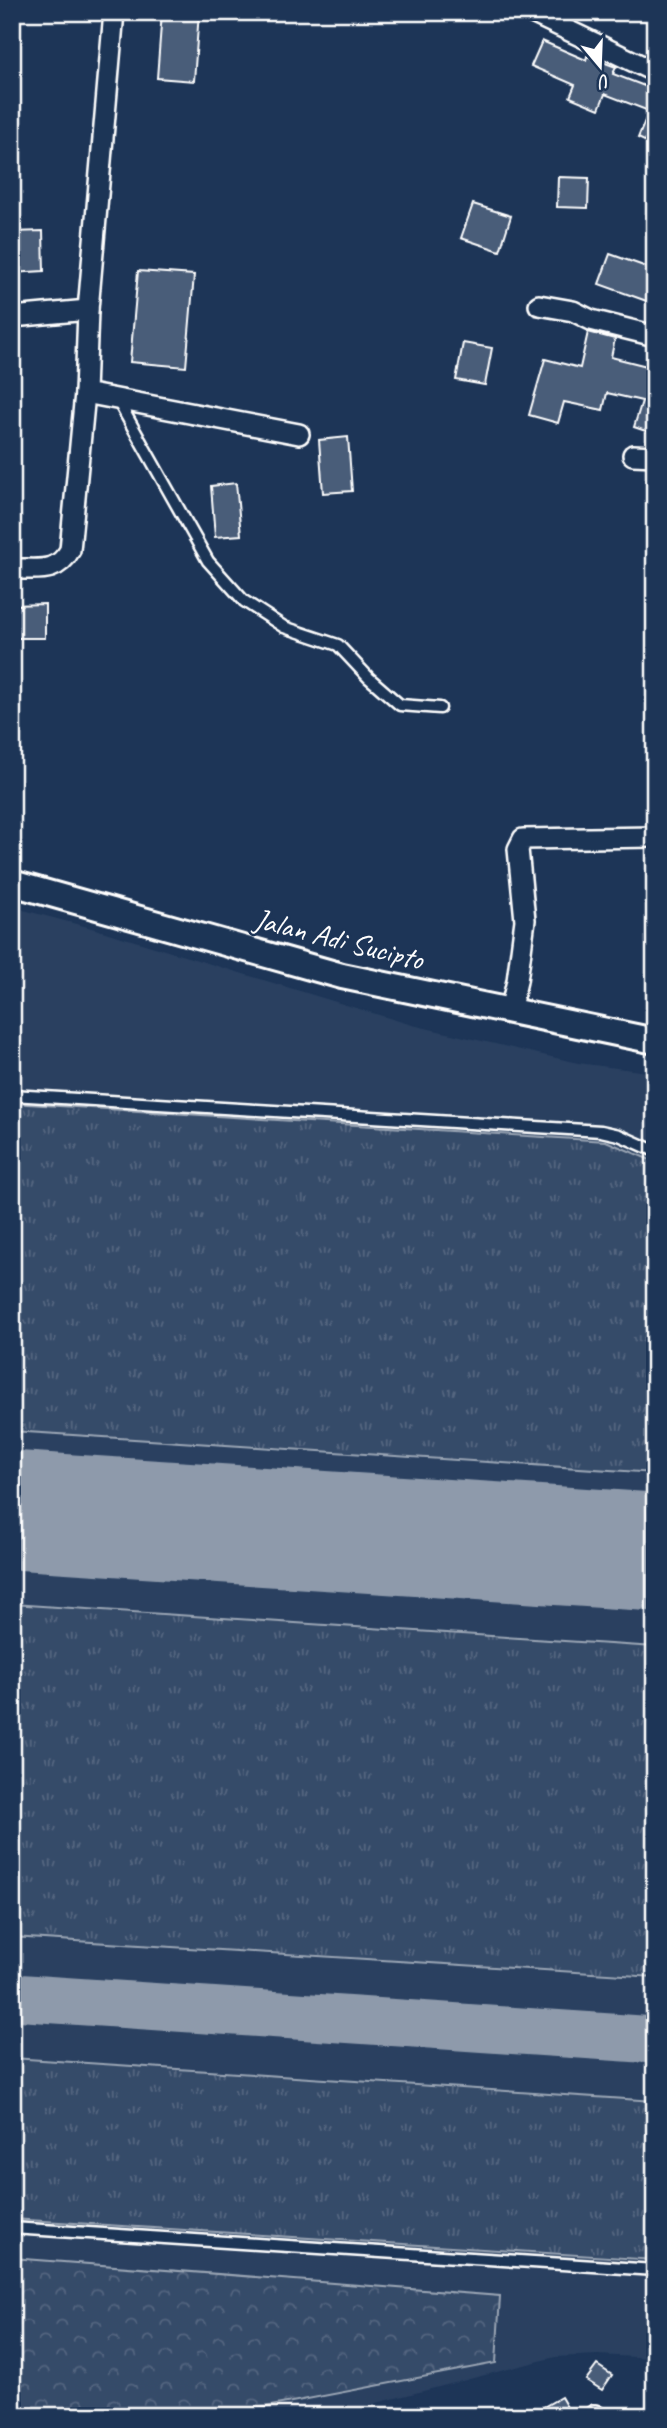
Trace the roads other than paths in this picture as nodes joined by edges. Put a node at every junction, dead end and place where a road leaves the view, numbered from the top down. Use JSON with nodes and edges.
{"nodes":[{"id":1,"x":114,"y":12,"type":"edge"},
{"id":2,"x":532,"y":13,"type":"edge"},
{"id":3,"x":655,"y":72,"type":"edge"},
{"id":4,"x":539,"y":305,"type":"dead end"},
{"id":5,"x":88,"y":310,"type":"junction"},
{"id":6,"x":12,"y":317,"type":"edge"},
{"id":7,"x":655,"y":336,"type":"edge"},
{"id":8,"x":85,"y":393,"type":"junction"},
{"id":9,"x":117,"y":399,"type":"junction"},
{"id":10,"x":299,"y":434,"type":"dead end"},
{"id":11,"x":632,"y":455,"type":"dead end"},
{"id":12,"x":655,"y":456,"type":"edge"},
{"id":13,"x":12,"y":569,"type":"edge"},
{"id":14,"x":440,"y":708,"type":"dead end"},
{"id":15,"x":655,"y":837,"type":"edge"},
{"id":16,"x":12,"y":883,"type":"edge"},
{"id":17,"x":510,"y":1011,"type":"junction"},
{"id":18,"x":655,"y":1041,"type":"edge"},
{"id":19,"x":12,"y":1095,"type":"edge"},
{"id":20,"x":655,"y":1151,"type":"edge"},
{"id":21,"x":12,"y":2228,"type":"edge"},
{"id":22,"x":655,"y":2270,"type":"edge"}],
"edges":[{"from":1,"to":5,"type":"street"},
{"from":2,"to":3,"type":"street"},
{"from":4,"to":7,"type":"street"},
{"from":5,"to":6,"type":"street"},
{"from":5,"to":8,"type":"street"},
{"from":8,"to":9,"type":"street"},
{"from":8,"to":13,"type":"street"},
{"from":9,"to":10,"type":"street"},
{"from":9,"to":14,"type":"lane"},
{"from":11,"to":12,"type":"street"},
{"from":15,"to":17,"type":"street"},
{"from":16,"to":17,"type":"street","name":"Jalan Adi Sucipto"},
{"from":17,"to":18,"type":"street","name":"Jalan Adi Sucipto"},
{"from":19,"to":20,"type":"lane"},
{"from":21,"to":22,"type":"lane"}]}
